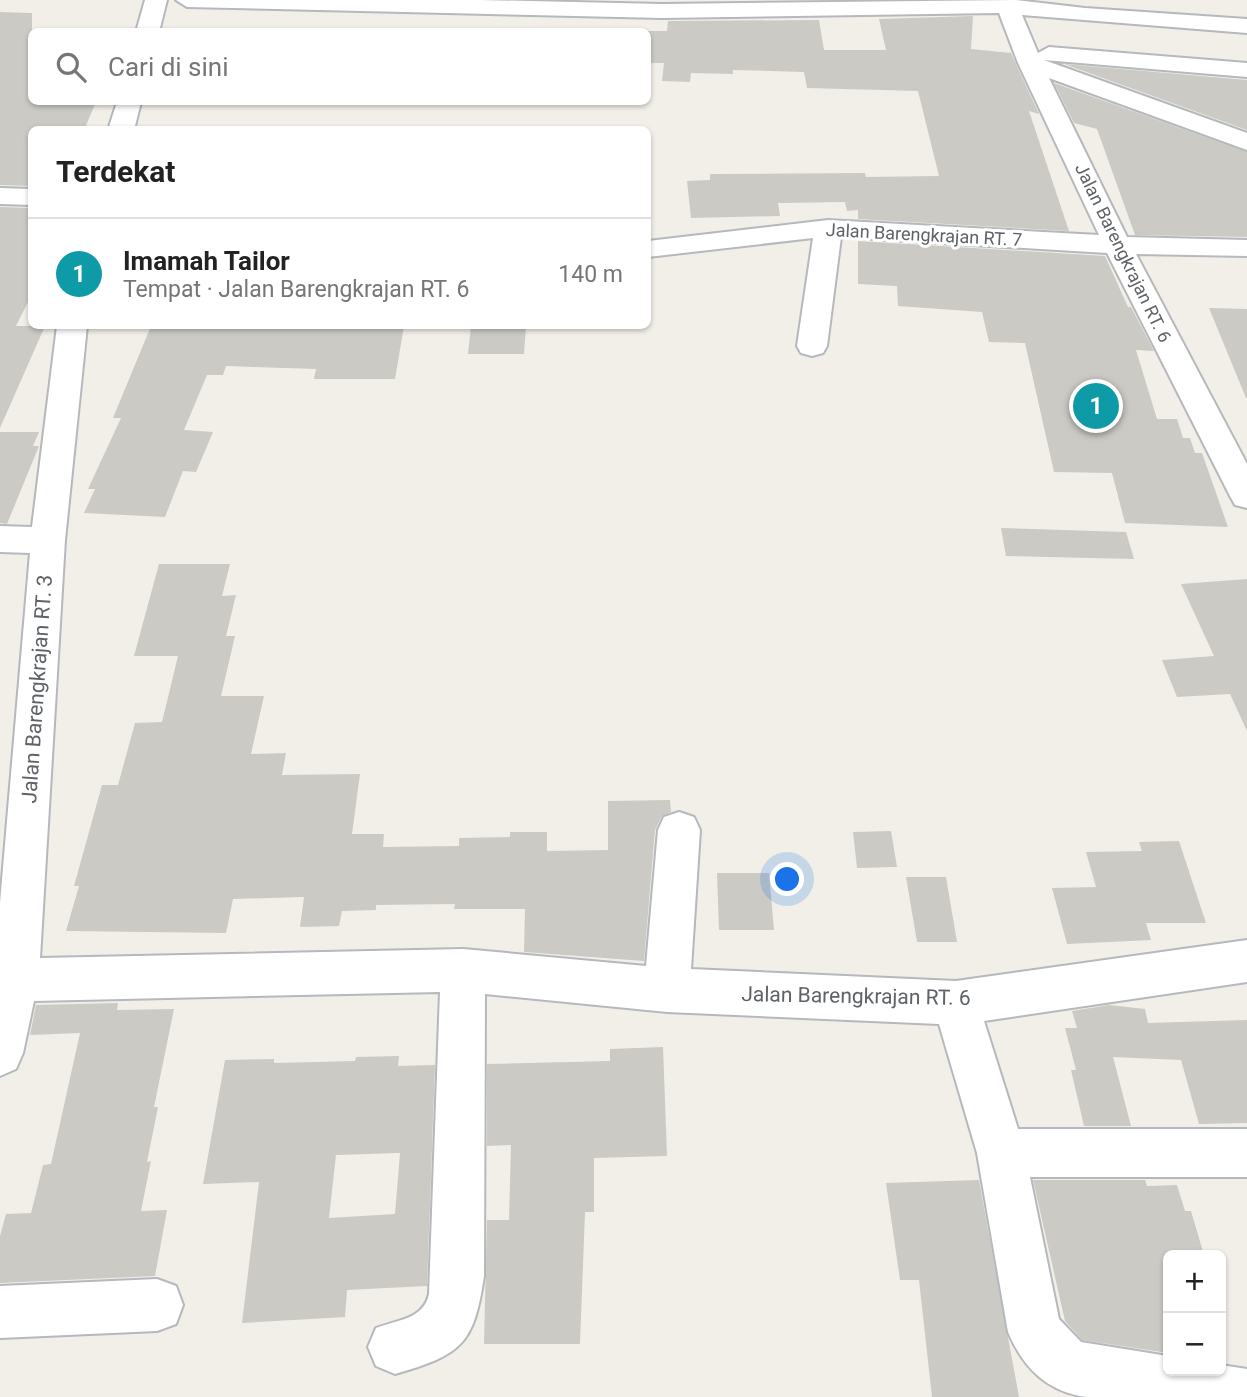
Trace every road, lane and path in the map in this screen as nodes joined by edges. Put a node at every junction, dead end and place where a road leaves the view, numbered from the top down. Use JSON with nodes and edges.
{"nodes":[{"id":1,"x":156,"y":0,"type":"edge"},
{"id":2,"x":187,"y":0,"type":"edge"},
{"id":3,"x":413,"y":3,"type":"edge"},
{"id":4,"x":1006,"y":3,"type":"edge"},
{"id":5,"x":661,"y":6,"type":"edge"},
{"id":6,"x":1247,"y":26,"type":"edge"},
{"id":7,"x":148,"y":28,"type":"edge"},
{"id":8,"x":1028,"y":58,"type":"junction"},
{"id":9,"x":1247,"y":70,"type":"edge"},
{"id":10,"x":128,"y":105,"type":"edge"},
{"id":11,"x":122,"y":126,"type":"edge"},
{"id":12,"x":1247,"y":142,"type":"edge"},
{"id":13,"x":0,"y":196,"type":"edge"},
{"id":14,"x":28,"y":197,"type":"edge"},
{"id":15,"x":828,"y":228,"type":"junction"},
{"id":16,"x":1117,"y":245,"type":"junction"},
{"id":17,"x":1247,"y":248,"type":"edge"},
{"id":18,"x":651,"y":249,"type":"edge"},
{"id":19,"x":72,"y":329,"type":"edge"},
{"id":20,"x":812,"y":345,"type":"dead end"},
{"id":21,"x":1247,"y":496,"type":"edge"},
{"id":22,"x":0,"y":539,"type":"edge"},
{"id":23,"x":48,"y":540,"type":"junction"},
{"id":24,"x":679,"y":830,"type":"dead end"},
{"id":25,"x":1247,"y":961,"type":"edge"},
{"id":26,"x":463,"y":970,"type":"junction"},
{"id":27,"x":8,"y":980,"type":"edge"},
{"id":28,"x":667,"y":990,"type":"junction"},
{"id":29,"x":956,"y":1003,"type":"junction"},
{"id":30,"x":0,"y":1052,"type":"edge"},
{"id":31,"x":1001,"y":1153,"type":"junction"},
{"id":32,"x":1247,"y":1153,"type":"edge"},
{"id":33,"x":157,"y":1306,"type":"dead end"},
{"id":34,"x":0,"y":1312,"type":"edge"},
{"id":35,"x":395,"y":1347,"type":"dead end"},
{"id":36,"x":1247,"y":1396,"type":"edge"}],
"edges":[{"from":1,"to":7,"type":"street"},
{"from":2,"to":3,"type":"street"},
{"from":3,"to":5,"type":"street"},
{"from":4,"to":5,"type":"street"},
{"from":4,"to":6,"type":"street"},
{"from":4,"to":8,"type":"street","name":"Jalan Barengkrajan RT. 6"},
{"from":8,"to":9,"type":"street"},
{"from":8,"to":12,"type":"street"},
{"from":8,"to":16,"type":"street","name":"Jalan Barengkrajan RT. 6"},
{"from":10,"to":11,"type":"street"},
{"from":13,"to":14,"type":"street"},
{"from":15,"to":16,"type":"street","name":"Jalan Barengkrajan RT. 7"},
{"from":15,"to":18,"type":"street","name":"Jalan Barengkrajan RT. 7"},
{"from":15,"to":20,"type":"street"},
{"from":16,"to":17,"type":"street","name":"Jalan Barengkrajan RT. 7"},
{"from":16,"to":21,"type":"street","name":"Jalan Barengkrajan RT. 6"},
{"from":19,"to":23,"type":"street","name":"Jalan Barengkrajan RT. 3"},
{"from":22,"to":23,"type":"street"},
{"from":23,"to":27,"type":"street","name":"Jalan Barengkrajan RT. 3"},
{"from":24,"to":28,"type":"street"},
{"from":25,"to":29,"type":"street","name":"Jalan Barengkrajan RT. 6"},
{"from":26,"to":27,"type":"street","name":"Jalan Barengkrajan RT. 6"},
{"from":26,"to":28,"type":"street","name":"Jalan Barengkrajan RT. 6"},
{"from":26,"to":35,"type":"street"},
{"from":27,"to":30,"type":"street","name":"Jalan Barengkrajan RT. 3"},
{"from":28,"to":29,"type":"street","name":"Jalan Barengkrajan RT. 6"},
{"from":29,"to":31,"type":"street"},
{"from":31,"to":32,"type":"street"},
{"from":31,"to":36,"type":"street"},
{"from":33,"to":34,"type":"street"}]}
